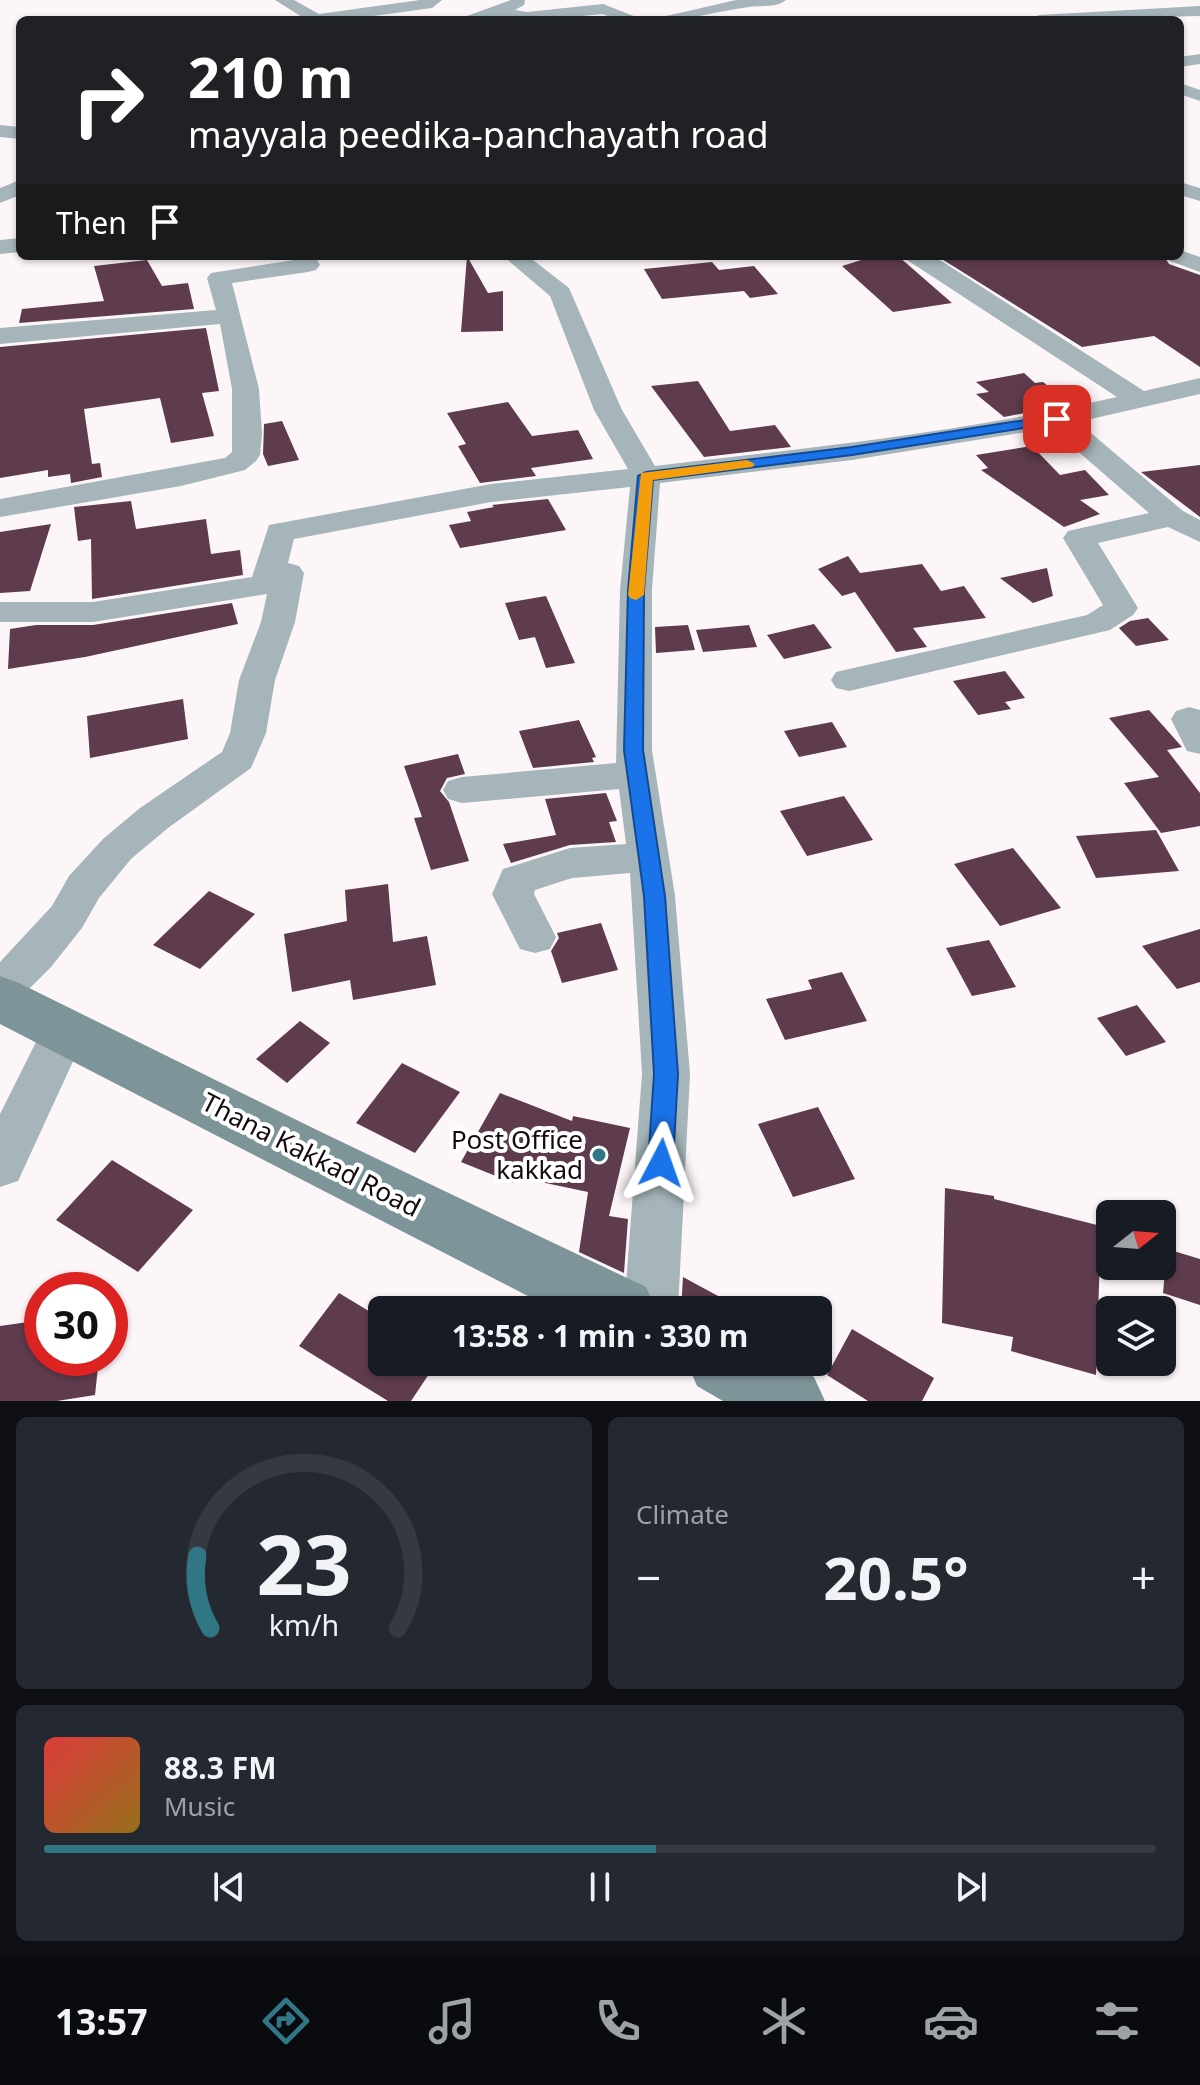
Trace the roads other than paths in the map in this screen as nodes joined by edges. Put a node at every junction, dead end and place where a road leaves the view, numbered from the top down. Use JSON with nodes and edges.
{"nodes":[{"id":1,"x":283,"y":0,"type":"edge"},
{"id":2,"x":434,"y":0,"type":"edge"},
{"id":3,"x":522,"y":0,"type":"edge"},
{"id":4,"x":778,"y":0,"type":"edge"},
{"id":5,"x":744,"y":2,"type":"edge"},
{"id":6,"x":1200,"y":11,"type":"edge"},
{"id":7,"x":500,"y":12,"type":"junction"},
{"id":8,"x":312,"y":16,"type":"edge"},
{"id":9,"x":339,"y":16,"type":"edge"},
{"id":10,"x":482,"y":16,"type":"edge"},
{"id":11,"x":522,"y":16,"type":"edge"},
{"id":12,"x":536,"y":16,"type":"edge"},
{"id":13,"x":624,"y":16,"type":"edge"},
{"id":14,"x":685,"y":16,"type":"edge"},
{"id":15,"x":760,"y":16,"type":"edge"},
{"id":16,"x":1111,"y":16,"type":"edge"},
{"id":17,"x":306,"y":260,"type":"edge"},
{"id":18,"x":519,"y":260,"type":"edge"},
{"id":19,"x":920,"y":260,"type":"edge"},
{"id":20,"x":230,"y":316,"type":"junction"},
{"id":21,"x":0,"y":336,"type":"edge"},
{"id":22,"x":1200,"y":386,"type":"edge"},
{"id":23,"x":1138,"y":399,"type":"junction"},
{"id":24,"x":1057,"y":419,"type":"junction"},
{"id":25,"x":646,"y":476,"type":"junction"},
{"id":26,"x":0,"y":508,"type":"edge"},
{"id":27,"x":1186,"y":525,"type":"edge"},
{"id":28,"x":266,"y":585,"type":"junction"},
{"id":29,"x":0,"y":612,"type":"edge"},
{"id":30,"x":849,"y":680,"type":"dead end"},
{"id":31,"x":637,"y":774,"type":"junction"},
{"id":32,"x":462,"y":790,"type":"dead end"},
{"id":33,"x":649,"y":857,"type":"junction"},
{"id":34,"x":535,"y":937,"type":"dead end"},
{"id":35,"x":0,"y":989,"type":"edge"},
{"id":36,"x":0,"y":998,"type":"edge"},
{"id":37,"x":64,"y":1031,"type":"junction"},
{"id":38,"x":0,"y":1165,"type":"edge"},
{"id":39,"x":595,"y":1296,"type":"edge"},
{"id":40,"x":652,"y":1296,"type":"edge"}],
"edges":[{"from":1,"to":8,"type":"street"},
{"from":2,"to":9,"type":"street"},
{"from":3,"to":7,"type":"street"},
{"from":4,"to":5,"type":"street"},
{"from":5,"to":14,"type":"street"},
{"from":5,"to":15,"type":"street"},
{"from":6,"to":16,"type":"street"},
{"from":7,"to":10,"type":"street"},
{"from":7,"to":11,"type":"street"},
{"from":12,"to":13,"type":"street"},
{"from":17,"to":20,"type":"street"},
{"from":18,"to":25,"type":"street"},
{"from":19,"to":23,"type":"street"},
{"from":20,"to":21,"type":"street"},
{"from":20,"to":26,"type":"street"},
{"from":22,"to":23,"type":"street"},
{"from":23,"to":24,"type":"street"},
{"from":24,"to":25,"type":"street"},
{"from":24,"to":27,"type":"street"},
{"from":25,"to":28,"type":"street"},
{"from":25,"to":31,"type":"street"},
{"from":27,"to":30,"type":"street"},
{"from":28,"to":29,"type":"street"},
{"from":28,"to":35,"type":"street"},
{"from":31,"to":32,"type":"street"},
{"from":31,"to":33,"type":"street"},
{"from":33,"to":34,"type":"street"},
{"from":33,"to":40,"type":"street"},
{"from":36,"to":37,"type":"main road","name":"Thana Kakkad Road"},
{"from":37,"to":38,"type":"street"},
{"from":37,"to":39,"type":"main road","name":"Thana Kakkad Road"}]}
